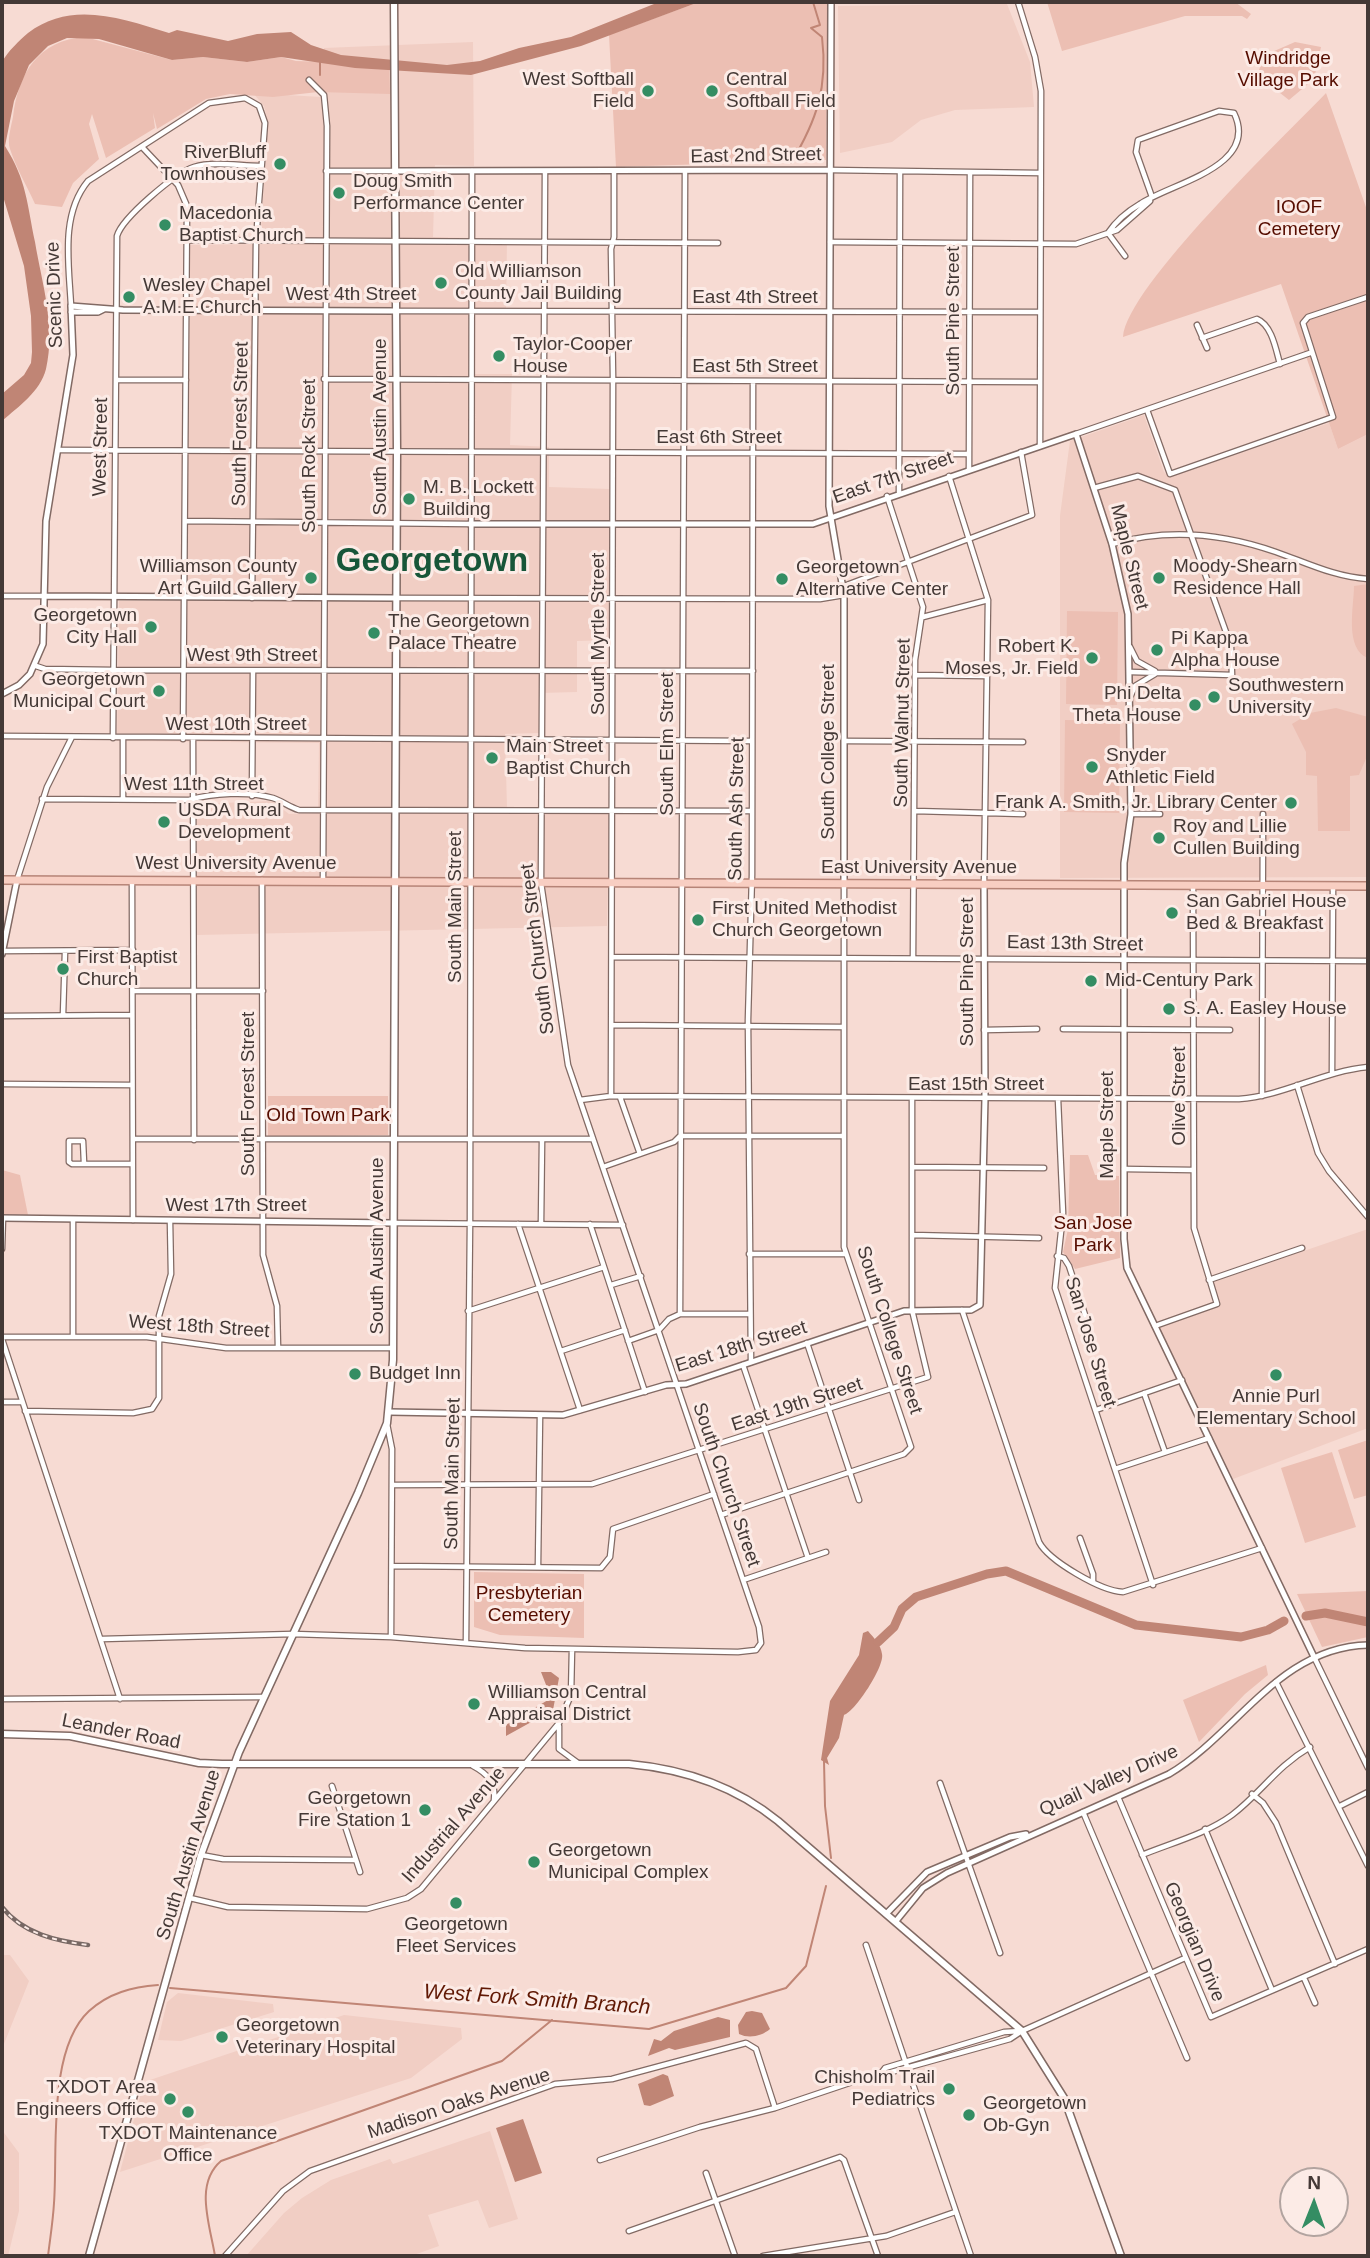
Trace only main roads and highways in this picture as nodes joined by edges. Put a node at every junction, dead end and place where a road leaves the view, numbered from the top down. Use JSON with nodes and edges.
{"nodes":[{"id":1,"x":394,"y":5,"type":"edge"},
{"id":2,"x":2,"y":880,"type":"edge"},
{"id":3,"x":396,"y":881,"type":"junction"},
{"id":4,"x":470,"y":881,"type":"joint"},
{"id":5,"x":1368,"y":886,"type":"edge"},
{"id":6,"x":2,"y":1734,"type":"edge"},
{"id":7,"x":233,"y":1765,"type":"junction"},
{"id":8,"x":89,"y":2256,"type":"edge"},
{"id":9,"x":1121,"y":2256,"type":"edge"}],
"edges":[{"from":1,"to":3,"type":"main road","name":"South Austin Avenue"},
{"from":2,"to":3,"type":"main road","name":"West University Avenue"},
{"from":3,"to":4,"type":"main road","name":"West University Avenue"},
{"from":3,"to":7,"type":"main road","name":"South Austin Avenue"},
{"from":4,"to":5,"type":"main road","name":"East University Avenue"},
{"from":6,"to":7,"type":"main road","name":"Leander Road"},
{"from":7,"to":8,"type":"main road","name":"South Austin Avenue"},
{"from":7,"to":9,"type":"main road","name":"Leander Road"}]}
